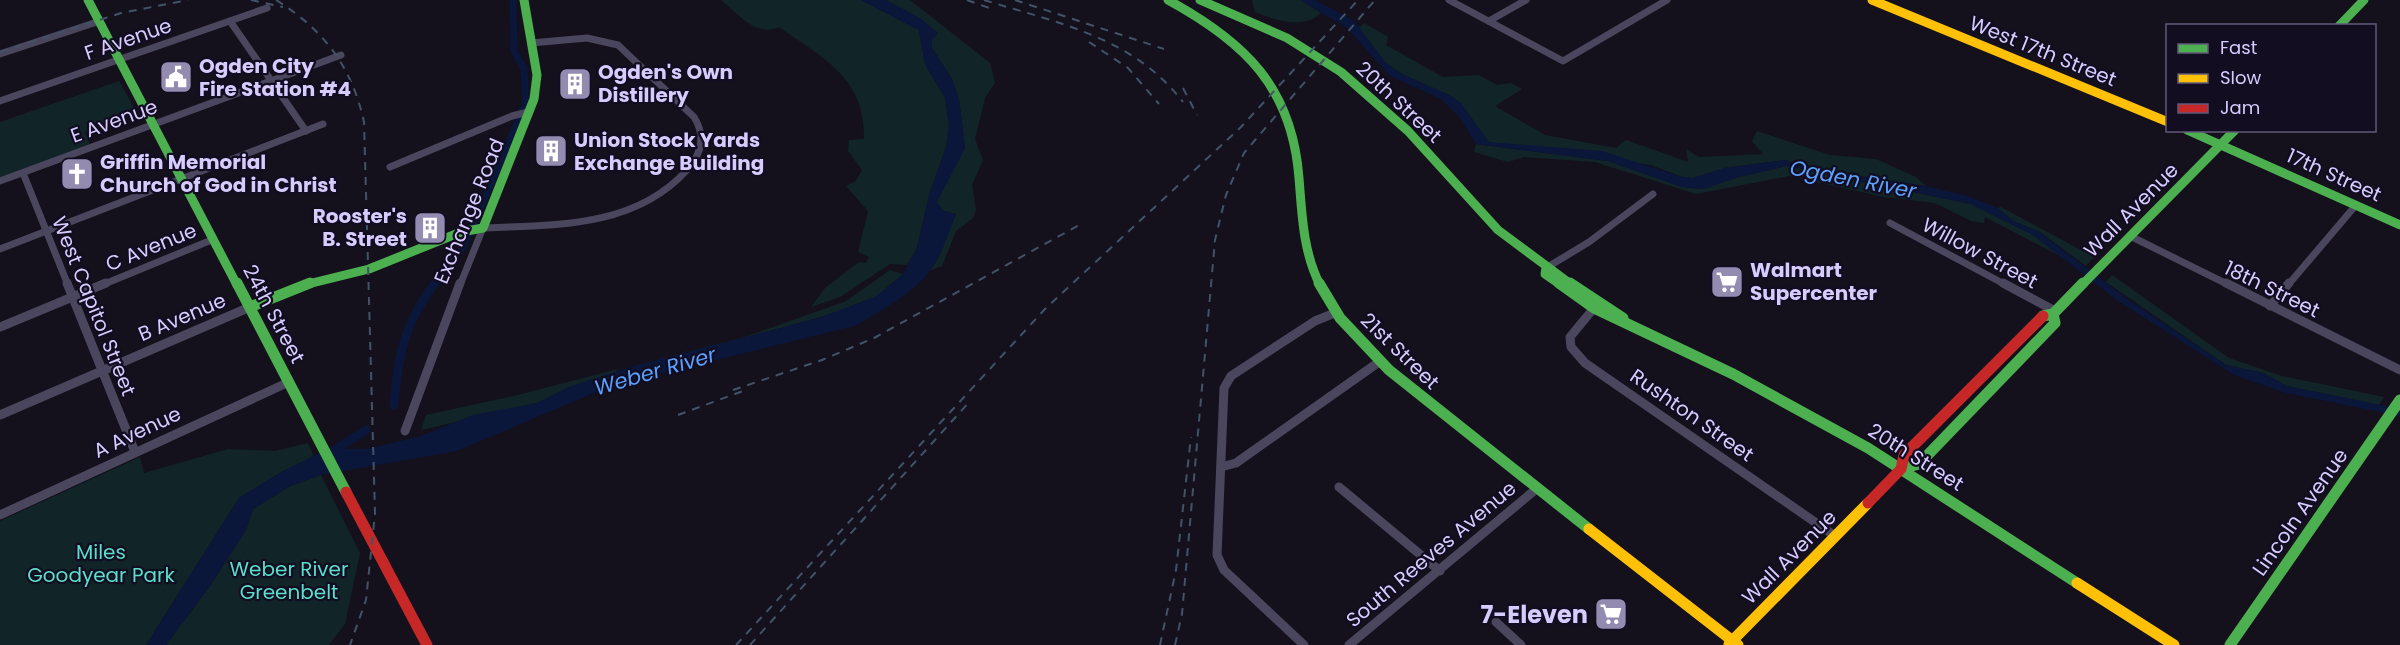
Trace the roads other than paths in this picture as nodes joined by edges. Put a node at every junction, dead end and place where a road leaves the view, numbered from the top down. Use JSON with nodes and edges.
{"nodes":[{"id":1,"x":88,"y":0,"type":"edge"},
{"id":2,"x":524,"y":0,"type":"edge"},
{"id":3,"x":1168,"y":0,"type":"edge"},
{"id":4,"x":1200,"y":0,"type":"edge"},
{"id":5,"x":1449,"y":0,"type":"edge"},
{"id":6,"x":1526,"y":0,"type":"edge"},
{"id":7,"x":1667,"y":0,"type":"edge"},
{"id":8,"x":1872,"y":0,"type":"edge"},
{"id":9,"x":2364,"y":0,"type":"edge"},
{"id":10,"x":267,"y":8,"type":"dead end"},
{"id":11,"x":99,"y":20,"type":"junction"},
{"id":12,"x":230,"y":21,"type":"junction"},
{"id":13,"x":1489,"y":21,"type":"junction"},
{"id":14,"x":2341,"y":24,"type":"edge"},
{"id":15,"x":531,"y":43,"type":"junction"},
{"id":16,"x":0,"y":52,"type":"edge"},
{"id":17,"x":341,"y":55,"type":"dead end"},
{"id":18,"x":120,"y":59,"type":"junction"},
{"id":19,"x":271,"y":81,"type":"junction"},
{"id":20,"x":0,"y":101,"type":"edge"},
{"id":21,"x":528,"y":112,"type":"junction"},
{"id":22,"x":2166,"y":121,"type":"edge"},
{"id":23,"x":154,"y":124,"type":"junction"},
{"id":24,"x":323,"y":124,"type":"dead end"},
{"id":25,"x":306,"y":131,"type":"junction"},
{"id":26,"x":2192,"y":132,"type":"edge"},
{"id":27,"x":2233,"y":132,"type":"edge"},
{"id":28,"x":2221,"y":145,"type":"junction"},
{"id":29,"x":390,"y":166,"type":"dead end"},
{"id":30,"x":23,"y":172,"type":"junction"},
{"id":31,"x":182,"y":179,"type":"junction"},
{"id":32,"x":0,"y":181,"type":"edge"},
{"id":33,"x":1653,"y":194,"type":"dead end"},
{"id":34,"x":2356,"y":205,"type":"junction"},
{"id":35,"x":1890,"y":223,"type":"dead end"},
{"id":36,"x":2400,"y":225,"type":"edge"},
{"id":37,"x":479,"y":228,"type":"junction"},
{"id":38,"x":46,"y":231,"type":"junction"},
{"id":39,"x":2130,"y":236,"type":"junction"},
{"id":40,"x":214,"y":239,"type":"junction"},
{"id":41,"x":0,"y":249,"type":"edge"},
{"id":42,"x":1546,"y":268,"type":"junction"},
{"id":43,"x":73,"y":297,"type":"junction"},
{"id":44,"x":2270,"y":306,"type":"junction"},
{"id":45,"x":250,"y":307,"type":"junction"},
{"id":46,"x":1594,"y":308,"type":"junction"},
{"id":47,"x":1337,"y":312,"type":"junction"},
{"id":48,"x":2054,"y":313,"type":"junction"},
{"id":49,"x":1626,"y":321,"type":"junction"},
{"id":50,"x":0,"y":327,"type":"edge"},
{"id":51,"x":1379,"y":362,"type":"junction"},
{"id":52,"x":2400,"y":370,"type":"edge"},
{"id":53,"x":102,"y":371,"type":"junction"},
{"id":54,"x":289,"y":382,"type":"junction"},
{"id":55,"x":2400,"y":400,"type":"edge"},
{"id":56,"x":0,"y":415,"type":"edge"},
{"id":57,"x":405,"y":431,"type":"dead end"},
{"id":58,"x":135,"y":452,"type":"junction"},
{"id":59,"x":1221,"y":467,"type":"junction"},
{"id":60,"x":1901,"y":469,"type":"junction"},
{"id":61,"x":1339,"y":487,"type":"dead end"},
{"id":62,"x":1535,"y":490,"type":"junction"},
{"id":63,"x":0,"y":515,"type":"edge"},
{"id":64,"x":1835,"y":536,"type":"junction"},
{"id":65,"x":1440,"y":571,"type":"junction"},
{"id":66,"x":1496,"y":622,"type":"dead end"},
{"id":67,"x":1733,"y":643,"type":"edge"},
{"id":68,"x":428,"y":645,"type":"edge"},
{"id":69,"x":1304,"y":645,"type":"edge"},
{"id":70,"x":1349,"y":645,"type":"edge"},
{"id":71,"x":1521,"y":645,"type":"edge"},
{"id":72,"x":2174,"y":645,"type":"edge"},
{"id":73,"x":2230,"y":645,"type":"edge"}],
"edges":[{"from":1,"to":11,"type":"main road","name":"24th Street"},
{"from":2,"to":15,"type":"main road","name":"Exchange Road"},
{"from":3,"to":47,"type":"main road","name":"21st Street"},
{"from":4,"to":42,"type":"main road","name":"20th Street"},
{"from":5,"to":13,"type":"street"},
{"from":6,"to":13,"type":"street"},
{"from":7,"to":13,"type":"street"},
{"from":8,"to":22,"type":"main road","name":"West 17th Street"},
{"from":9,"to":14,"type":"main road"},
{"from":10,"to":12,"type":"street","name":"F Avenue"},
{"from":11,"to":16,"type":"street"},
{"from":11,"to":18,"type":"main road","name":"24th Street"},
{"from":12,"to":18,"type":"street","name":"F Avenue"},
{"from":12,"to":19,"type":"street"},
{"from":15,"to":21,"type":"main road","name":"Exchange Road"},
{"from":15,"to":37,"type":"street"},
{"from":17,"to":19,"type":"street","name":"E Avenue"},
{"from":18,"to":20,"type":"street","name":"F Avenue"},
{"from":18,"to":23,"type":"main road","name":"24th Street"},
{"from":19,"to":23,"type":"street","name":"E Avenue"},
{"from":19,"to":25,"type":"street"},
{"from":21,"to":29,"type":"street"},
{"from":21,"to":37,"type":"main road","name":"Exchange Road"},
{"from":23,"to":30,"type":"street","name":"E Avenue"},
{"from":23,"to":31,"type":"main road","name":"24th Street"},
{"from":24,"to":25,"type":"street"},
{"from":25,"to":31,"type":"street"},
{"from":26,"to":28,"type":"main road"},
{"from":27,"to":28,"type":"main road","name":"Wall Avenue"},
{"from":28,"to":34,"type":"main road","name":"17th Street"},
{"from":28,"to":39,"type":"main road","name":"Wall Avenue"},
{"from":30,"to":32,"type":"street","name":"E Avenue"},
{"from":30,"to":38,"type":"street","name":"West Capitol Street"},
{"from":31,"to":38,"type":"street"},
{"from":31,"to":40,"type":"main road","name":"24th Street"},
{"from":33,"to":42,"type":"street"},
{"from":34,"to":36,"type":"main road","name":"17th Street"},
{"from":34,"to":44,"type":"street"},
{"from":35,"to":48,"type":"street","name":"Willow Street"},
{"from":37,"to":45,"type":"main road","name":"B Avenue"},
{"from":37,"to":57,"type":"street","name":"Exchange Road"},
{"from":38,"to":41,"type":"street"},
{"from":38,"to":43,"type":"street","name":"West Capitol Street"},
{"from":39,"to":44,"type":"street","name":"18th Street"},
{"from":39,"to":48,"type":"main road","name":"Wall Avenue"},
{"from":40,"to":43,"type":"street","name":"C Avenue"},
{"from":40,"to":45,"type":"main road","name":"24th Street"},
{"from":42,"to":46,"type":"main road","name":"20th Street"},
{"from":42,"to":49,"type":"main road","name":"20th Street"},
{"from":43,"to":50,"type":"street","name":"C Avenue"},
{"from":43,"to":53,"type":"street","name":"West Capitol Street"},
{"from":44,"to":52,"type":"street","name":"18th Street"},
{"from":45,"to":53,"type":"street","name":"B Avenue"},
{"from":45,"to":54,"type":"main road","name":"24th Street"},
{"from":46,"to":49,"type":"main road","name":"20th Street"},
{"from":46,"to":64,"type":"street","name":"Rushton Street"},
{"from":47,"to":51,"type":"main road","name":"21st Street"},
{"from":47,"to":59,"type":"street"},
{"from":48,"to":60,"type":"main road","name":"Wall Avenue"},
{"from":48,"to":60,"type":"main road","name":"Wall Avenue"},
{"from":49,"to":60,"type":"main road","name":"20th Street"},
{"from":51,"to":59,"type":"street"},
{"from":51,"to":62,"type":"main road","name":"21st Street"},
{"from":53,"to":56,"type":"street","name":"B Avenue"},
{"from":53,"to":58,"type":"street","name":"West Capitol Street"},
{"from":54,"to":58,"type":"street","name":"A Avenue"},
{"from":54,"to":68,"type":"main road","name":"24th Street"},
{"from":55,"to":73,"type":"main road","name":"Lincoln Avenue"},
{"from":58,"to":63,"type":"street","name":"A Avenue"},
{"from":59,"to":69,"type":"street"},
{"from":60,"to":64,"type":"main road","name":"Wall Avenue"},
{"from":60,"to":72,"type":"main road","name":"20th Street"},
{"from":61,"to":65,"type":"street"},
{"from":62,"to":65,"type":"street","name":"South Reeves Avenue"},
{"from":62,"to":67,"type":"main road","name":"21st Street"},
{"from":64,"to":67,"type":"main road","name":"Wall Avenue"},
{"from":65,"to":70,"type":"street","name":"South Reeves Avenue"},
{"from":66,"to":71,"type":"street"}]}
